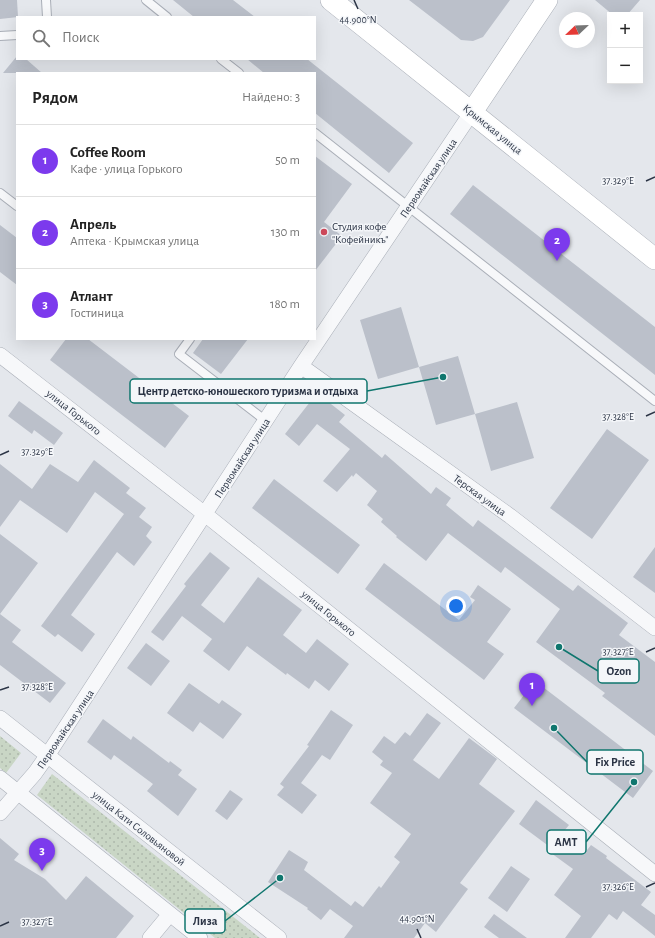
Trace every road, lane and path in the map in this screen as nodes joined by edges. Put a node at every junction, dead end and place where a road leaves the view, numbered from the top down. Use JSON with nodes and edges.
{"nodes":[{"id":1,"x":46,"y":0,"type":"edge"},
{"id":2,"x":146,"y":0,"type":"edge"},
{"id":3,"x":331,"y":0,"type":"edge"},
{"id":4,"x":547,"y":0,"type":"edge"},
{"id":5,"x":46,"y":16,"type":"edge"},
{"id":6,"x":166,"y":16,"type":"edge"},
{"id":7,"x":16,"y":34,"type":"edge"},
{"id":8,"x":0,"y":36,"type":"edge"},
{"id":9,"x":222,"y":60,"type":"edge"},
{"id":10,"x":238,"y":72,"type":"edge"},
{"id":11,"x":472,"y":112,"type":"junction"},
{"id":12,"x":316,"y":134,"type":"edge"},
{"id":13,"x":0,"y":193,"type":"edge"},
{"id":14,"x":16,"y":205,"type":"edge"},
{"id":15,"x":408,"y":206,"type":"junction"},
{"id":16,"x":655,"y":259,"type":"edge"},
{"id":17,"x":188,"y":340,"type":"edge"},
{"id":18,"x":0,"y":355,"type":"edge"},
{"id":19,"x":301,"y":366,"type":"junction"},
{"id":20,"x":655,"y":401,"type":"edge"},
{"id":21,"x":266,"y":421,"type":"junction"},
{"id":22,"x":206,"y":515,"type":"junction"},
{"id":23,"x":655,"y":628,"type":"edge"},
{"id":24,"x":0,"y":718,"type":"edge"},
{"id":25,"x":47,"y":756,"type":"junction"},
{"id":26,"x":0,"y":778,"type":"edge"},
{"id":27,"x":17,"y":793,"type":"junction"},
{"id":28,"x":0,"y":813,"type":"edge"},
{"id":29,"x":655,"y":874,"type":"edge"},
{"id":30,"x":170,"y":914,"type":"junction"},
{"id":31,"x":150,"y":938,"type":"edge"},
{"id":32,"x":200,"y":938,"type":"edge"},
{"id":33,"x":279,"y":938,"type":"edge"}],
"edges":[{"from":1,"to":5,"type":"lane"},
{"from":2,"to":6,"type":"lane"},
{"from":3,"to":11,"type":"street","name":"Крымская улица"},
{"from":4,"to":11,"type":"street","name":"Первомайская улица"},
{"from":7,"to":8,"type":"lane"},
{"from":9,"to":10,"type":"lane"},
{"from":11,"to":15,"type":"street","name":"Первомайская улица"},
{"from":11,"to":16,"type":"street","name":"Крымская улица"},
{"from":12,"to":15,"type":"lane"},
{"from":13,"to":14,"type":"lane"},
{"from":15,"to":19,"type":"street","name":"Первомайская улица"},
{"from":15,"to":20,"type":"lane"},
{"from":17,"to":21,"type":"lane"},
{"from":18,"to":22,"type":"street","name":"улица Горького"},
{"from":19,"to":21,"type":"street","name":"Первомайская улица"},
{"from":19,"to":23,"type":"street","name":"Терская улица"},
{"from":21,"to":22,"type":"street","name":"Первомайская улица"},
{"from":22,"to":25,"type":"street","name":"Первомайская улица"},
{"from":22,"to":29,"type":"street","name":"улица Горького"},
{"from":24,"to":25,"type":"street","name":"улица Кати Соловьяновой"},
{"from":25,"to":27,"type":"street","name":"Первомайская улица"},
{"from":25,"to":33,"type":"street","name":"улица Кати Соловьяновой"},
{"from":26,"to":27,"type":"street"},
{"from":27,"to":28,"type":"street","name":"Первомайская улица"},
{"from":27,"to":30,"type":"street"},
{"from":30,"to":31,"type":"street"},
{"from":30,"to":32,"type":"street"}]}
